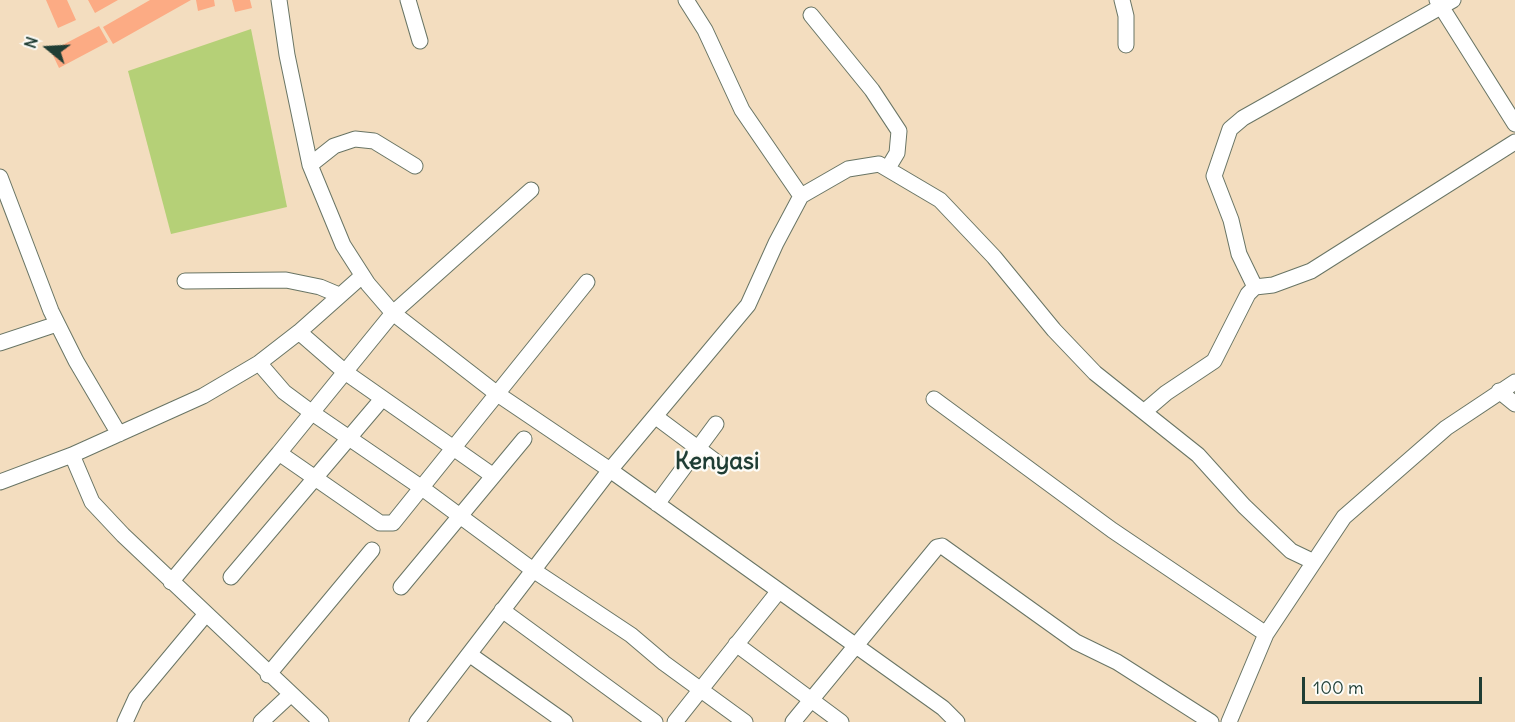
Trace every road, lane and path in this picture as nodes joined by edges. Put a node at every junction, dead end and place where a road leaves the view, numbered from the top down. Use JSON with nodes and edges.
{"nodes":[{"id":1,"x":279,"y":0,"type":"edge"},
{"id":2,"x":408,"y":0,"type":"edge"},
{"id":3,"x":686,"y":0,"type":"edge"},
{"id":4,"x":1122,"y":0,"type":"edge"},
{"id":5,"x":1443,"y":2,"type":"edge"},
{"id":6,"x":811,"y":15,"type":"dead end"},
{"id":7,"x":420,"y":41,"type":"dead end"},
{"id":8,"x":1126,"y":45,"type":"dead end"},
{"id":9,"x":1515,"y":124,"type":"edge"},
{"id":10,"x":1515,"y":142,"type":"edge"},
{"id":11,"x":310,"y":165,"type":"junction"},
{"id":12,"x":415,"y":166,"type":"dead end"},
{"id":13,"x":888,"y":168,"type":"junction"},
{"id":14,"x":0,"y":177,"type":"edge"},
{"id":15,"x":531,"y":190,"type":"dead end"},
{"id":16,"x":801,"y":196,"type":"junction"},
{"id":17,"x":362,"y":276,"type":"junction"},
{"id":18,"x":185,"y":281,"type":"dead end"},
{"id":19,"x":587,"y":282,"type":"dead end"},
{"id":20,"x":1255,"y":287,"type":"junction"},
{"id":21,"x":339,"y":295,"type":"junction"},
{"id":22,"x":393,"y":313,"type":"junction"},
{"id":23,"x":57,"y":324,"type":"junction"},
{"id":24,"x":299,"y":332,"type":"junction"},
{"id":25,"x":0,"y":343,"type":"edge"},
{"id":26,"x":259,"y":363,"type":"junction"},
{"id":27,"x":345,"y":372,"type":"junction"},
{"id":28,"x":1515,"y":382,"type":"edge"},
{"id":29,"x":1499,"y":392,"type":"junction"},
{"id":30,"x":496,"y":393,"type":"junction"},
{"id":31,"x":382,"y":399,"type":"junction"},
{"id":32,"x":934,"y":399,"type":"dead end"},
{"id":33,"x":1515,"y":404,"type":"edge"},
{"id":34,"x":1145,"y":411,"type":"junction"},
{"id":35,"x":311,"y":412,"type":"junction"},
{"id":36,"x":656,"y":417,"type":"junction"},
{"id":37,"x":716,"y":424,"type":"dead end"},
{"id":38,"x":119,"y":434,"type":"junction"},
{"id":39,"x":348,"y":438,"type":"junction"},
{"id":40,"x":524,"y":439,"type":"dead end"},
{"id":41,"x":698,"y":448,"type":"junction"},
{"id":42,"x":453,"y":450,"type":"junction"},
{"id":43,"x":279,"y":453,"type":"junction"},
{"id":44,"x":72,"y":455,"type":"junction"},
{"id":45,"x":718,"y":464,"type":"dead end"},
{"id":46,"x":610,"y":470,"type":"junction"},
{"id":47,"x":492,"y":475,"type":"junction"},
{"id":48,"x":316,"y":479,"type":"junction"},
{"id":49,"x":0,"y":482,"type":"edge"},
{"id":50,"x":422,"y":488,"type":"junction"},
{"id":51,"x":657,"y":504,"type":"junction"},
{"id":52,"x":459,"y":514,"type":"junction"},
{"id":53,"x":372,"y":550,"type":"dead end"},
{"id":54,"x":1314,"y":562,"type":"junction"},
{"id":55,"x":533,"y":570,"type":"junction"},
{"id":56,"x":231,"y":577,"type":"dead end"},
{"id":57,"x":171,"y":582,"type":"junction"},
{"id":58,"x":401,"y":587,"type":"dead end"},
{"id":59,"x":778,"y":592,"type":"junction"},
{"id":60,"x":502,"y":610,"type":"junction"},
{"id":61,"x":206,"y":614,"type":"junction"},
{"id":62,"x":1266,"y":634,"type":"junction"},
{"id":63,"x":736,"y":644,"type":"junction"},
{"id":64,"x":855,"y":645,"type":"junction"},
{"id":65,"x":469,"y":654,"type":"junction"},
{"id":66,"x":268,"y":675,"type":"junction"},
{"id":67,"x":702,"y":688,"type":"junction"},
{"id":68,"x":291,"y":695,"type":"junction"},
{"id":69,"x":810,"y":700,"type":"junction"},
{"id":70,"x":125,"y":722,"type":"edge"},
{"id":71,"x":261,"y":722,"type":"edge"},
{"id":72,"x":321,"y":722,"type":"edge"},
{"id":73,"x":417,"y":722,"type":"edge"},
{"id":74,"x":565,"y":722,"type":"edge"},
{"id":75,"x":655,"y":722,"type":"edge"},
{"id":76,"x":675,"y":722,"type":"edge"},
{"id":77,"x":745,"y":722,"type":"edge"},
{"id":78,"x":793,"y":722,"type":"edge"},
{"id":79,"x":841,"y":722,"type":"edge"},
{"id":80,"x":957,"y":722,"type":"edge"},
{"id":81,"x":1211,"y":722,"type":"edge"},
{"id":82,"x":1229,"y":722,"type":"edge"}],
"edges":[{"from":1,"to":11,"type":"street"},
{"from":2,"to":7,"type":"street"},
{"from":3,"to":16,"type":"street"},
{"from":4,"to":8,"type":"street"},
{"from":5,"to":9,"type":"street"},
{"from":5,"to":20,"type":"street"},
{"from":6,"to":13,"type":"street"},
{"from":10,"to":20,"type":"street"},
{"from":11,"to":12,"type":"street"},
{"from":11,"to":17,"type":"street"},
{"from":13,"to":16,"type":"street"},
{"from":13,"to":34,"type":"street"},
{"from":14,"to":23,"type":"street"},
{"from":15,"to":22,"type":"street"},
{"from":16,"to":36,"type":"street"},
{"from":17,"to":21,"type":"street"},
{"from":17,"to":22,"type":"street"},
{"from":18,"to":21,"type":"street"},
{"from":19,"to":30,"type":"street"},
{"from":20,"to":34,"type":"street"},
{"from":21,"to":24,"type":"street"},
{"from":22,"to":27,"type":"street"},
{"from":22,"to":30,"type":"street"},
{"from":23,"to":25,"type":"street"},
{"from":23,"to":38,"type":"street"},
{"from":24,"to":26,"type":"street"},
{"from":24,"to":27,"type":"street"},
{"from":26,"to":35,"type":"street"},
{"from":26,"to":38,"type":"street"},
{"from":27,"to":31,"type":"street"},
{"from":27,"to":35,"type":"street"},
{"from":28,"to":29,"type":"street"},
{"from":29,"to":33,"type":"street"},
{"from":29,"to":54,"type":"street"},
{"from":30,"to":42,"type":"street"},
{"from":30,"to":46,"type":"street"},
{"from":31,"to":39,"type":"street"},
{"from":31,"to":42,"type":"street"},
{"from":32,"to":62,"type":"street"},
{"from":34,"to":54,"type":"street"},
{"from":35,"to":39,"type":"street"},
{"from":35,"to":43,"type":"street"},
{"from":36,"to":41,"type":"street"},
{"from":36,"to":46,"type":"street"},
{"from":37,"to":41,"type":"street"},
{"from":38,"to":44,"type":"street"},
{"from":39,"to":48,"type":"street"},
{"from":39,"to":50,"type":"street"},
{"from":40,"to":47,"type":"street"},
{"from":41,"to":45,"type":"street"},
{"from":41,"to":51,"type":"street"},
{"from":42,"to":47,"type":"street"},
{"from":42,"to":50,"type":"street"},
{"from":43,"to":48,"type":"street"},
{"from":43,"to":57,"type":"street"},
{"from":44,"to":49,"type":"street"},
{"from":44,"to":57,"type":"street"},
{"from":46,"to":51,"type":"street"},
{"from":46,"to":55,"type":"street"},
{"from":47,"to":52,"type":"street"},
{"from":48,"to":50,"type":"street"},
{"from":48,"to":56,"type":"street"},
{"from":50,"to":52,"type":"street"},
{"from":51,"to":59,"type":"street"},
{"from":52,"to":55,"type":"street"},
{"from":52,"to":58,"type":"street"},
{"from":53,"to":66,"type":"street"},
{"from":54,"to":62,"type":"street"},
{"from":55,"to":60,"type":"street"},
{"from":55,"to":67,"type":"street"},
{"from":57,"to":61,"type":"street"},
{"from":59,"to":63,"type":"street"},
{"from":59,"to":64,"type":"street"},
{"from":60,"to":65,"type":"street"},
{"from":60,"to":75,"type":"street"},
{"from":61,"to":66,"type":"street"},
{"from":61,"to":70,"type":"street"},
{"from":62,"to":82,"type":"street"},
{"from":63,"to":67,"type":"street"},
{"from":63,"to":69,"type":"street"},
{"from":64,"to":69,"type":"street"},
{"from":64,"to":80,"type":"street"},
{"from":64,"to":81,"type":"street"},
{"from":65,"to":73,"type":"street"},
{"from":65,"to":74,"type":"street"},
{"from":66,"to":68,"type":"street"},
{"from":67,"to":76,"type":"street"},
{"from":67,"to":77,"type":"street"},
{"from":68,"to":71,"type":"street"},
{"from":68,"to":72,"type":"street"},
{"from":69,"to":78,"type":"street"},
{"from":69,"to":79,"type":"street"}]}
